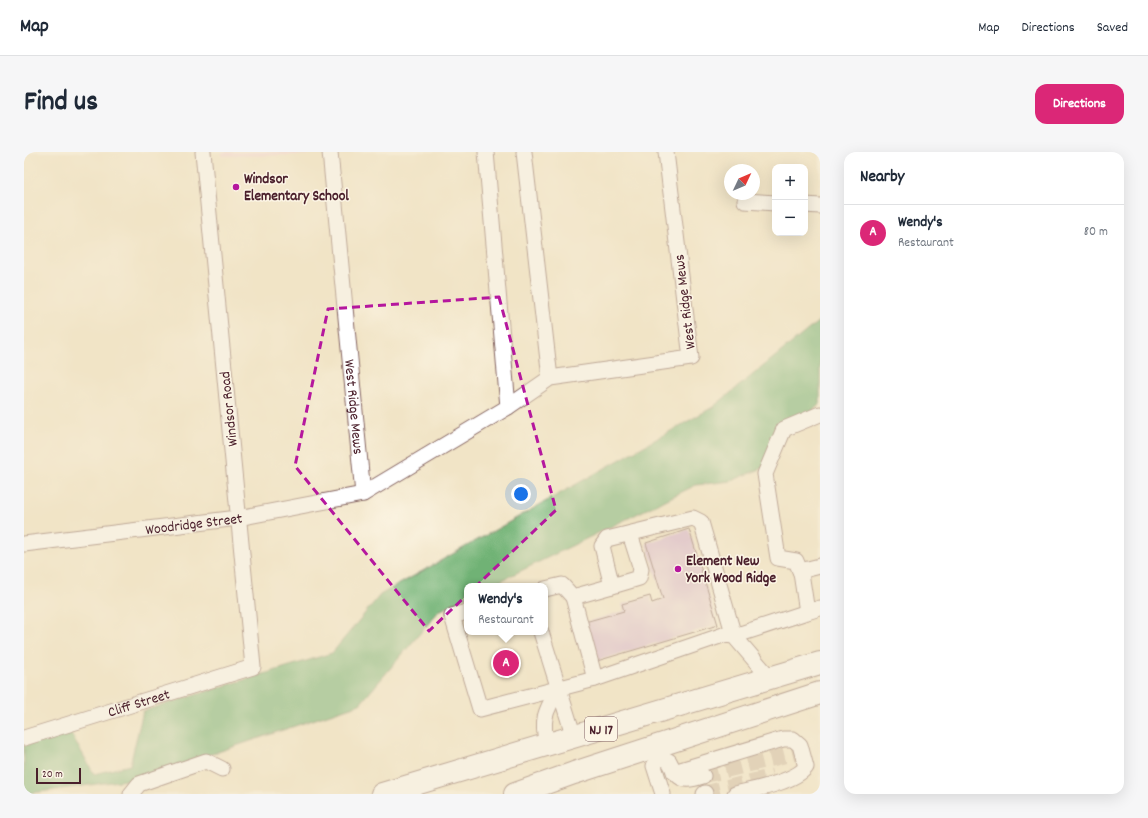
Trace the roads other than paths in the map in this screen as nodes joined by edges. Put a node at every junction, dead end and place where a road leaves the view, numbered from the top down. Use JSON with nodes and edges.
{"nodes":[{"id":1,"x":203,"y":152,"type":"edge"},
{"id":2,"x":330,"y":152,"type":"edge"},
{"id":3,"x":486,"y":152,"type":"edge"},
{"id":4,"x":524,"y":152,"type":"edge"},
{"id":5,"x":666,"y":152,"type":"edge"},
{"id":6,"x":745,"y":201,"type":"dead end"},
{"id":7,"x":772,"y":203,"type":"edge"},
{"id":8,"x":808,"y":205,"type":"edge"},
{"id":9,"x":820,"y":206,"type":"edge"},
{"id":10,"x":550,"y":378,"type":"junction"},
{"id":11,"x":508,"y":407,"type":"junction"},
{"id":12,"x":820,"y":414,"type":"edge"},
{"id":13,"x":363,"y":494,"type":"junction"},
{"id":14,"x":238,"y":518,"type":"junction"},
{"id":15,"x":630,"y":534,"type":"junction"},
{"id":16,"x":24,"y":544,"type":"edge"},
{"id":17,"x":820,"y":566,"type":"edge"},
{"id":18,"x":800,"y":571,"type":"junction"},
{"id":19,"x":612,"y":586,"type":"junction"},
{"id":20,"x":548,"y":588,"type":"edge"},
{"id":21,"x":573,"y":597,"type":"junction"},
{"id":22,"x":814,"y":610,"type":"edge"},
{"id":23,"x":464,"y":613,"type":"edge"},
{"id":24,"x":542,"y":635,"type":"edge"},
{"id":25,"x":734,"y":636,"type":"junction"},
{"id":26,"x":820,"y":663,"type":"edge"},
{"id":27,"x":253,"y":667,"type":"joint"},
{"id":28,"x":770,"y":678,"type":"junction"},
{"id":29,"x":595,"y":679,"type":"junction"},
{"id":30,"x":558,"y":689,"type":"junction"},
{"id":31,"x":820,"y":693,"type":"edge"},
{"id":32,"x":574,"y":737,"type":"junction"},
{"id":33,"x":24,"y":738,"type":"edge"},
{"id":34,"x":547,"y":746,"type":"junction"},
{"id":35,"x":656,"y":752,"type":"junction"},
{"id":36,"x":222,"y":769,"type":"dead end"},
{"id":37,"x":674,"y":772,"type":"junction"},
{"id":38,"x":574,"y":773,"type":"junction"},
{"id":39,"x":795,"y":775,"type":"junction"},
{"id":40,"x":703,"y":776,"type":"tunnel mouth"},
{"id":41,"x":773,"y":776,"type":"tunnel mouth"},
{"id":42,"x":131,"y":794,"type":"edge"},
{"id":43,"x":382,"y":794,"type":"edge"},
{"id":44,"x":501,"y":794,"type":"edge"},
{"id":45,"x":515,"y":794,"type":"edge"},
{"id":46,"x":663,"y":794,"type":"edge"},
{"id":47,"x":735,"y":794,"type":"edge"}],
"edges":[{"from":1,"to":14,"type":"street","name":"Windsor Road"},
{"from":2,"to":13,"type":"street","name":"West Ridge Mews"},
{"from":3,"to":11,"type":"street"},
{"from":4,"to":10,"type":"street"},
{"from":5,"to":10,"type":"street","name":"West Ridge Mews"},
{"from":6,"to":7,"type":"street"},
{"from":8,"to":9,"type":"street"},
{"from":10,"to":11,"type":"street","name":"West Ridge Mews"},
{"from":11,"to":13,"type":"street","name":"West Ridge Mews"},
{"from":12,"to":18,"type":"street"},
{"from":13,"to":14,"type":"street","name":"Woodridge Street"},
{"from":14,"to":16,"type":"street","name":"Woodridge Street"},
{"from":14,"to":27,"type":"street","name":"Windsor Road"},
{"from":15,"to":19,"type":"street"},
{"from":15,"to":19,"type":"street"},
{"from":15,"to":25,"type":"street"},
{"from":17,"to":18,"type":"street"},
{"from":18,"to":22,"type":"street"},
{"from":19,"to":21,"type":"street"},
{"from":20,"to":21,"type":"street"},
{"from":21,"to":29,"type":"street"},
{"from":22,"to":25,"type":"street"},
{"from":23,"to":30,"type":"street"},
{"from":24,"to":30,"type":"street"},
{"from":25,"to":28,"type":"street"},
{"from":25,"to":29,"type":"street"},
{"from":26,"to":28,"type":"highway","number":"NJ 17"},
{"from":27,"to":33,"type":"street","name":"Cliff Street"},
{"from":28,"to":32,"type":"highway","number":"NJ 17"},
{"from":29,"to":30,"type":"street"},
{"from":30,"to":32,"type":"street"},
{"from":30,"to":34,"type":"street"},
{"from":31,"to":35,"type":"highway","number":"NJ 17"},
{"from":32,"to":34,"type":"highway","number":"NJ 17"},
{"from":34,"to":43,"type":"highway","number":"NJ 17"},
{"from":35,"to":37,"type":"street"},
{"from":35,"to":38,"type":"highway","number":"NJ 17"},
{"from":35,"to":46,"type":"street"},
{"from":36,"to":42,"type":"street"},
{"from":37,"to":39,"type":"street"},
{"from":37,"to":40,"type":"street"},
{"from":38,"to":44,"type":"highway","number":"NJ 17"},
{"from":38,"to":45,"type":"highway"},
{"from":39,"to":41,"type":"street"},
{"from":39,"to":47,"type":"street"}]}
